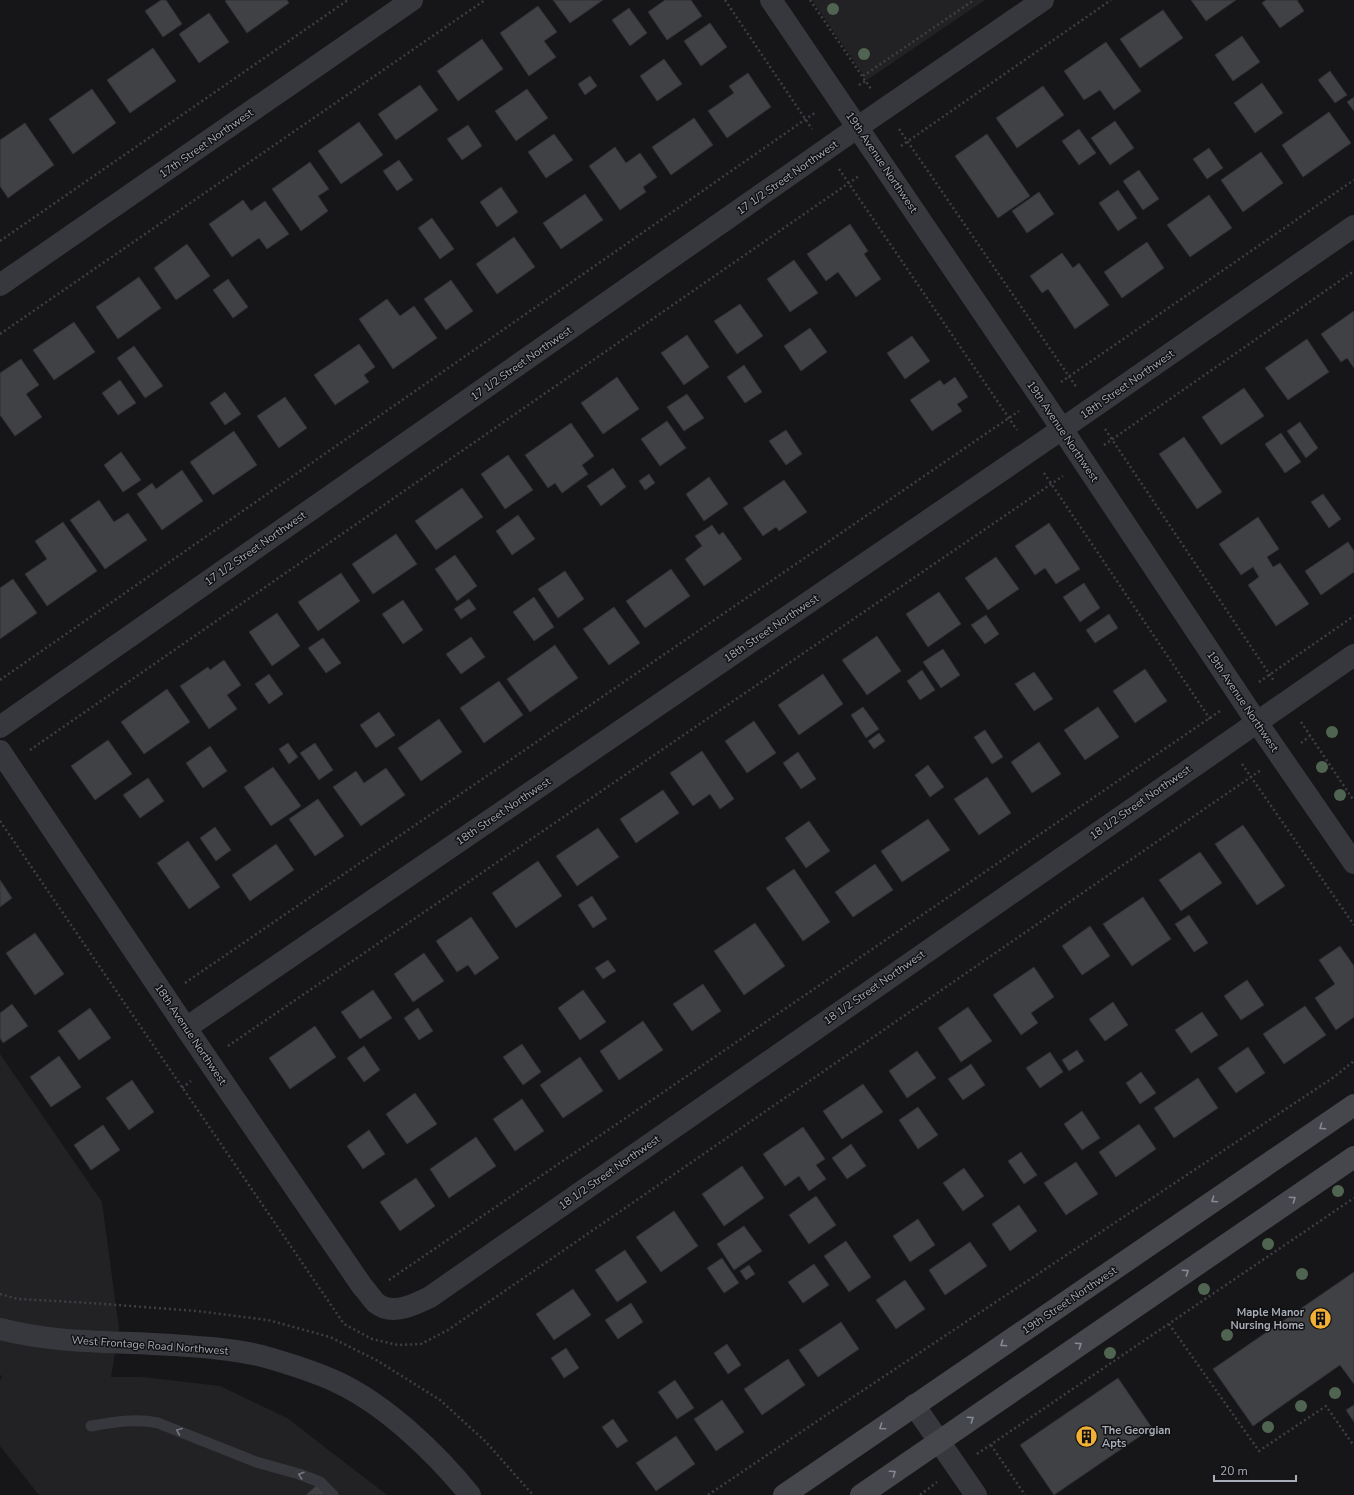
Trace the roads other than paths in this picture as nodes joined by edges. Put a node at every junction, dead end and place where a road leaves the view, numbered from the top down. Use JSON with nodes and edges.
{"nodes":[{"id":1,"x":412,"y":0,"type":"edge"},
{"id":2,"x":771,"y":0,"type":"edge"},
{"id":3,"x":1043,"y":0,"type":"edge"},
{"id":4,"x":858,"y":127,"type":"junction"},
{"id":5,"x":1354,"y":226,"type":"edge"},
{"id":6,"x":0,"y":285,"type":"edge"},
{"id":7,"x":1062,"y":429,"type":"junction"},
{"id":8,"x":1354,"y":655,"type":"edge"},
{"id":9,"x":1256,"y":722,"type":"junction"},
{"id":10,"x":0,"y":727,"type":"edge"},
{"id":11,"x":4,"y":757,"type":"edge"},
{"id":12,"x":1354,"y":863,"type":"edge"},
{"id":13,"x":186,"y":1028,"type":"junction"},
{"id":14,"x":1354,"y":1105,"type":"edge"},
{"id":15,"x":1354,"y":1157,"type":"edge"},
{"id":16,"x":390,"y":1309,"type":"joint"},
{"id":17,"x":0,"y":1329,"type":"edge"},
{"id":18,"x":914,"y":1405,"type":"junction"},
{"id":19,"x":91,"y":1426,"type":"dead end"},
{"id":20,"x":939,"y":1441,"type":"junction"},
{"id":21,"x":333,"y":1495,"type":"edge"},
{"id":22,"x":470,"y":1495,"type":"edge"},
{"id":23,"x":784,"y":1495,"type":"edge"},
{"id":24,"x":861,"y":1495,"type":"edge"},
{"id":25,"x":976,"y":1495,"type":"edge"}],
"edges":[{"from":1,"to":6,"type":"street","name":"17th Street Northwest"},
{"from":2,"to":4,"type":"street","name":"19th Avenue Northwest"},
{"from":3,"to":4,"type":"street","name":"17 1/2 Street Northwest"},
{"from":4,"to":7,"type":"street","name":"19th Avenue Northwest"},
{"from":4,"to":10,"type":"street","name":"17 1/2 Street Northwest"},
{"from":5,"to":7,"type":"street","name":"18th Street Northwest"},
{"from":7,"to":9,"type":"street","name":"19th Avenue Northwest"},
{"from":7,"to":13,"type":"street","name":"18th Street Northwest"},
{"from":8,"to":9,"type":"street","name":"18 1/2 Street Northwest"},
{"from":9,"to":12,"type":"street","name":"19th Avenue Northwest"},
{"from":9,"to":16,"type":"street","name":"18 1/2 Street Northwest"},
{"from":11,"to":13,"type":"street","name":"18th Avenue Northwest"},
{"from":13,"to":16,"type":"street","name":"18th Avenue Northwest"},
{"from":14,"to":18,"type":"main road","name":"19th Street Northwest","one_way":true},
{"from":20,"to":15,"type":"main road","one_way":true},
{"from":17,"to":22,"type":"street","name":"West Frontage Road Northwest"},
{"from":18,"to":20,"type":"street"},
{"from":18,"to":23,"type":"main road","name":"19th Street Northwest","one_way":true},
{"from":21,"to":19,"type":"lane","one_way":true},
{"from":24,"to":20,"type":"main road","one_way":true},
{"from":20,"to":25,"type":"street"}]}
